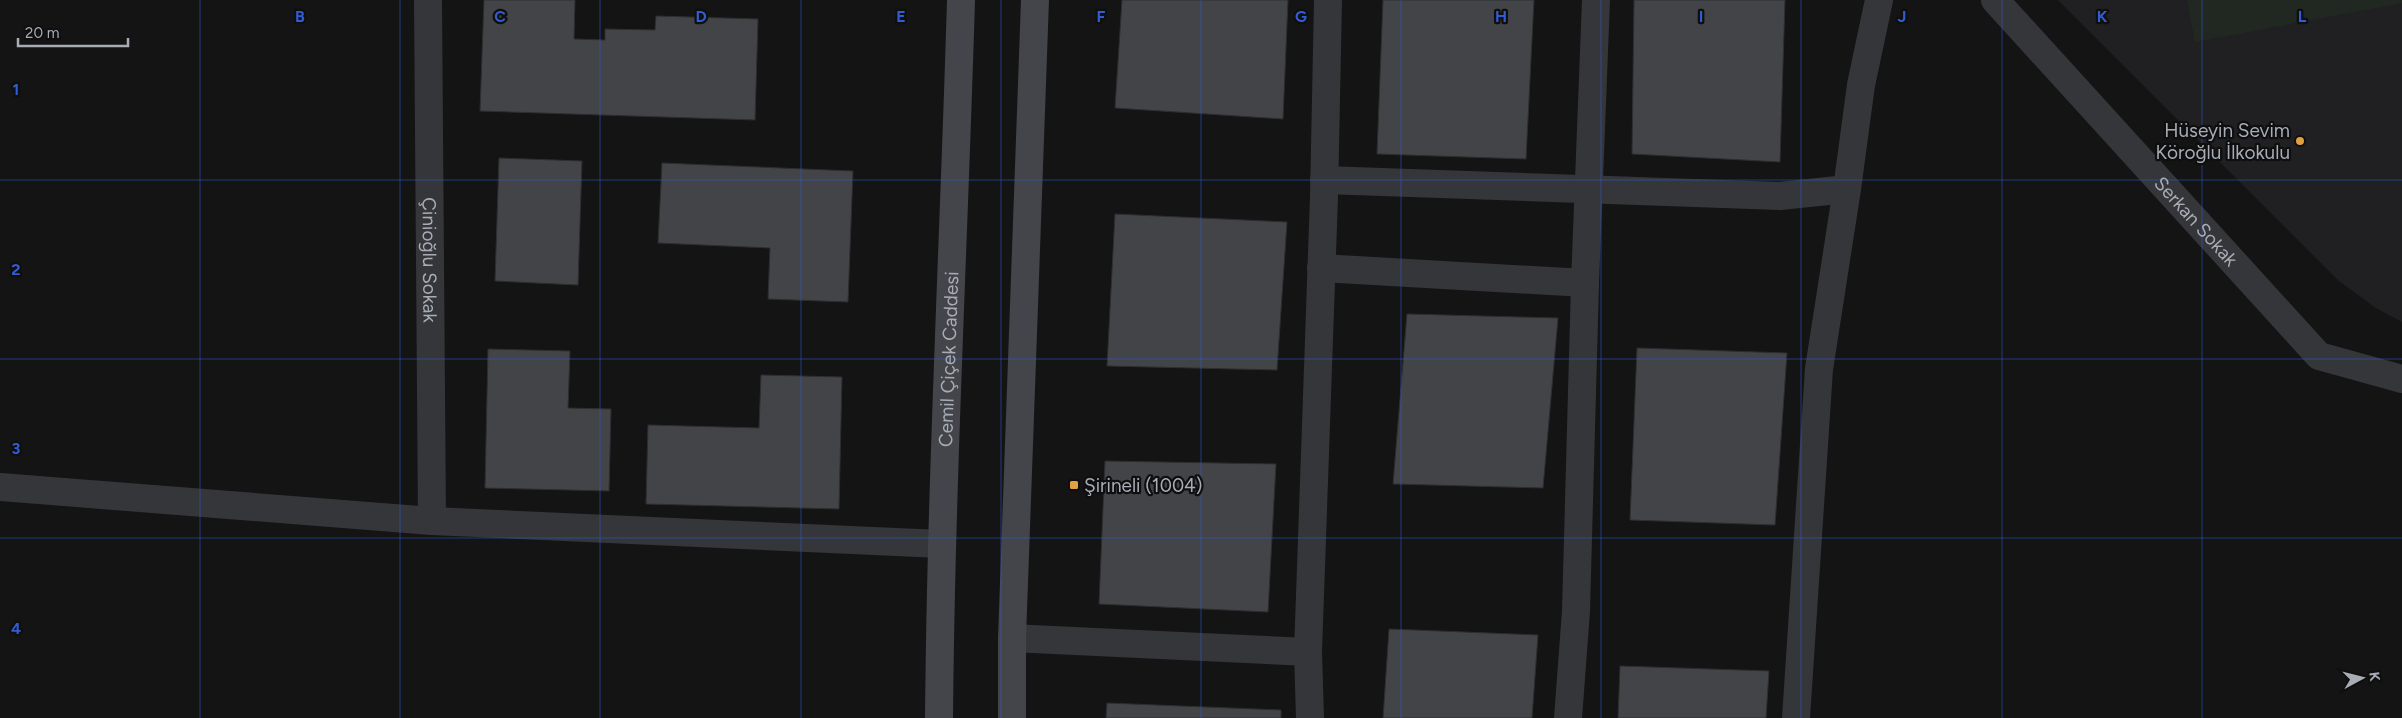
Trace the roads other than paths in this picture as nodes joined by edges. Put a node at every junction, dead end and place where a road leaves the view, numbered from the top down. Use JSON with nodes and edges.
{"nodes":[{"id":1,"x":428,"y":0,"type":"edge"},
{"id":2,"x":961,"y":0,"type":"edge"},
{"id":3,"x":1035,"y":0,"type":"edge"},
{"id":4,"x":1328,"y":0,"type":"edge"},
{"id":5,"x":1596,"y":0,"type":"edge"},
{"id":6,"x":1879,"y":0,"type":"edge"},
{"id":7,"x":1995,"y":0,"type":"edge"},
{"id":8,"x":1324,"y":180,"type":"junction"},
{"id":9,"x":1847,"y":188,"type":"junction"},
{"id":10,"x":1590,"y":190,"type":"junction"},
{"id":11,"x":1322,"y":268,"type":"junction"},
{"id":12,"x":1585,"y":283,"type":"junction"},
{"id":13,"x":2402,"y":379,"type":"edge"},
{"id":14,"x":0,"y":487,"type":"edge"},
{"id":15,"x":432,"y":521,"type":"junction"},
{"id":16,"x":940,"y":544,"type":"junction"},
{"id":17,"x":1012,"y":638,"type":"junction"},
{"id":18,"x":1308,"y":652,"type":"junction"},
{"id":19,"x":939,"y":718,"type":"edge"},
{"id":20,"x":1012,"y":718,"type":"edge"},
{"id":21,"x":1310,"y":718,"type":"edge"},
{"id":22,"x":1568,"y":718,"type":"edge"},
{"id":23,"x":1796,"y":718,"type":"edge"}],
"edges":[{"from":1,"to":15,"type":"street","name":"Çinioğlu Sokak"},
{"from":2,"to":16,"type":"street","name":"Cemil Çiçek Caddesi"},
{"from":3,"to":17,"type":"street"},
{"from":4,"to":8,"type":"street"},
{"from":5,"to":10,"type":"street"},
{"from":6,"to":9,"type":"street"},
{"from":7,"to":13,"type":"street","name":"Serkan Sokak"},
{"from":8,"to":10,"type":"street"},
{"from":8,"to":11,"type":"street"},
{"from":9,"to":10,"type":"street"},
{"from":9,"to":23,"type":"street"},
{"from":10,"to":12,"type":"street"},
{"from":11,"to":12,"type":"street"},
{"from":11,"to":18,"type":"street"},
{"from":12,"to":22,"type":"street"},
{"from":14,"to":15,"type":"street"},
{"from":15,"to":16,"type":"street"},
{"from":16,"to":19,"type":"street","name":"Cemil Çiçek Caddesi"},
{"from":17,"to":18,"type":"street"},
{"from":17,"to":20,"type":"street"},
{"from":18,"to":21,"type":"street"}]}
